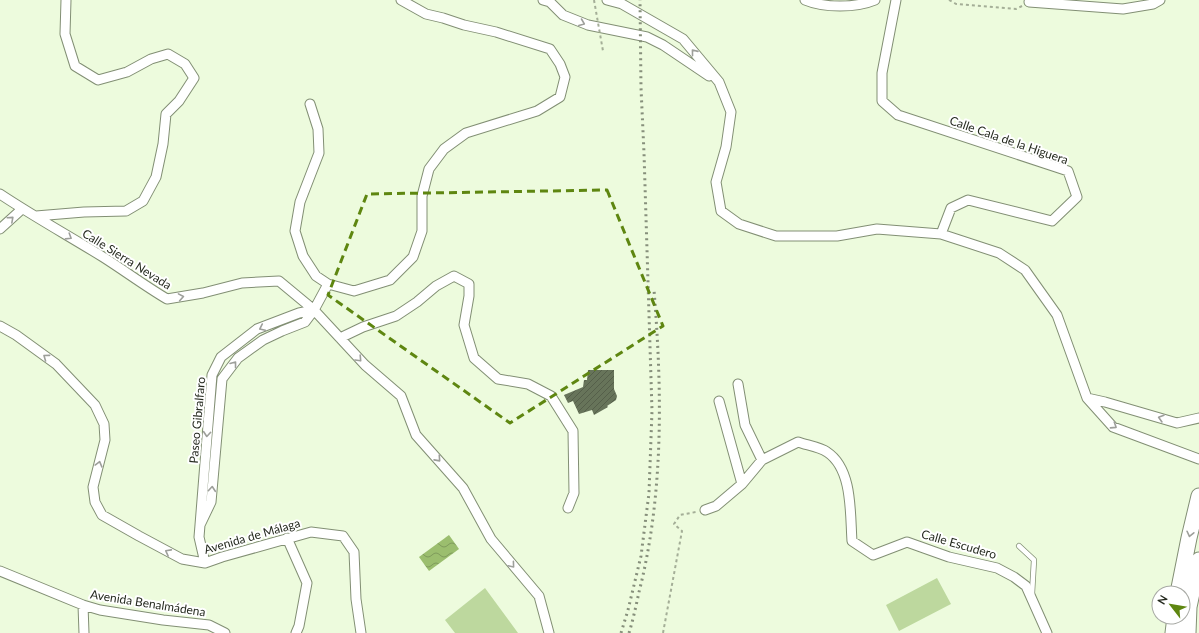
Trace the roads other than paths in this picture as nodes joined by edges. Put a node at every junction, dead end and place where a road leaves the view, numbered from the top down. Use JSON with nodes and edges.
{"nodes":[{"id":1,"x":66,"y":0,"type":"edge"},
{"id":2,"x":401,"y":0,"type":"edge"},
{"id":3,"x":607,"y":0,"type":"edge"},
{"id":4,"x":805,"y":0,"type":"edge"},
{"id":5,"x":875,"y":0,"type":"edge"},
{"id":6,"x":896,"y":0,"type":"edge"},
{"id":7,"x":1160,"y":0,"type":"edge"},
{"id":8,"x":549,"y":1,"type":"edge"},
{"id":9,"x":1029,"y":2,"type":"road end"},
{"id":10,"x":719,"y":82,"type":"junction"},
{"id":11,"x":310,"y":104,"type":"dead end"},
{"id":12,"x":0,"y":194,"type":"edge"},
{"id":13,"x":22,"y":209,"type":"junction"},
{"id":14,"x":36,"y":216,"type":"junction"},
{"id":15,"x":0,"y":229,"type":"edge"},
{"id":16,"x":941,"y":234,"type":"junction"},
{"id":17,"x":328,"y":284,"type":"junction"},
{"id":18,"x":314,"y":310,"type":"junction"},
{"id":19,"x":0,"y":326,"type":"edge"},
{"id":20,"x":340,"y":338,"type":"junction"},
{"id":21,"x":738,"y":384,"type":"dead end"},
{"id":22,"x":1087,"y":398,"type":"junction"},
{"id":23,"x":719,"y":401,"type":"dead end"},
{"id":24,"x":1199,"y":418,"type":"edge"},
{"id":25,"x":1199,"y":459,"type":"edge"},
{"id":26,"x":762,"y":460,"type":"junction"},
{"id":27,"x":742,"y":484,"type":"junction"},
{"id":28,"x":1199,"y":496,"type":"edge"},
{"id":29,"x":568,"y":508,"type":"dead end"},
{"id":30,"x":705,"y":510,"type":"road end"},
{"id":31,"x":200,"y":525,"type":"junction"},
{"id":32,"x":287,"y":538,"type":"junction"},
{"id":33,"x":1019,"y":546,"type":"dead end"},
{"id":34,"x":1199,"y":560,"type":"edge"},
{"id":35,"x":205,"y":563,"type":"junction"},
{"id":36,"x":0,"y":571,"type":"edge"},
{"id":37,"x":1180,"y":585,"type":"edge"},
{"id":38,"x":1032,"y":600,"type":"junction"},
{"id":39,"x":83,"y":606,"type":"junction"},
{"id":40,"x":1190,"y":630,"type":"edge"},
{"id":41,"x":84,"y":633,"type":"edge"},
{"id":42,"x":225,"y":633,"type":"edge"},
{"id":43,"x":296,"y":633,"type":"edge"},
{"id":44,"x":361,"y":633,"type":"edge"},
{"id":45,"x":549,"y":633,"type":"edge"},
{"id":46,"x":1047,"y":633,"type":"edge"}],
"edges":[{"from":1,"to":14,"type":"street"},
{"from":2,"to":17,"type":"street"},
{"from":10,"to":3,"type":"street","one_way":true},
{"from":4,"to":5,"type":"street"},
{"from":6,"to":16,"type":"street","name":"Calle Cala de la Higuera"},
{"from":7,"to":9,"type":"street"},
{"from":8,"to":10,"type":"street","one_way":true},
{"from":10,"to":16,"type":"street"},
{"from":11,"to":17,"type":"street"},
{"from":12,"to":13,"type":"street","name":"Calle Sierra Nevada"},
{"from":13,"to":14,"type":"street","name":"Calle Sierra Nevada"},
{"from":15,"to":13,"type":"street","one_way":true},
{"from":14,"to":18,"type":"street","name":"Calle Sierra Nevada","one_way":true},
{"from":16,"to":22,"type":"street"},
{"from":17,"to":18,"type":"street"},
{"from":18,"to":20,"type":"street","name":"Calle Sierra Nevada"},
{"from":31,"to":18,"type":"street","name":"Paseo Gibralfaro","one_way":true},
{"from":18,"to":31,"type":"street","name":"Paseo Gibralfaro","one_way":true},
{"from":35,"to":19,"type":"street","name":"Avenida de Málaga","one_way":true},
{"from":20,"to":29,"type":"street"},
{"from":20,"to":45,"type":"street","name":"Calle Sierra Nevada","one_way":true},
{"from":21,"to":26,"type":"street"},
{"from":24,"to":22,"type":"street","one_way":true},
{"from":22,"to":25,"type":"street","one_way":true},
{"from":23,"to":27,"type":"street"},
{"from":26,"to":27,"type":"street","name":"Calle Escudero"},
{"from":26,"to":38,"type":"street","name":"Calle Escudero"},
{"from":27,"to":30,"type":"street","name":"Calle Escudero"},
{"from":28,"to":37,"type":"main road","one_way":true},
{"from":31,"to":35,"type":"street","name":"Paseo Gibralfaro"},
{"from":32,"to":35,"type":"street","name":"Avenida de Málaga"},
{"from":32,"to":43,"type":"street"},
{"from":32,"to":44,"type":"street","name":"Avenida de Málaga"},
{"from":33,"to":38,"type":"lane"},
{"from":34,"to":40,"type":"main road"},
{"from":36,"to":39,"type":"street","name":"Avenida Benalmádena"},
{"from":38,"to":46,"type":"street"},
{"from":39,"to":41,"type":"street"},
{"from":39,"to":42,"type":"street","name":"Avenida Benalmádena"}]}
